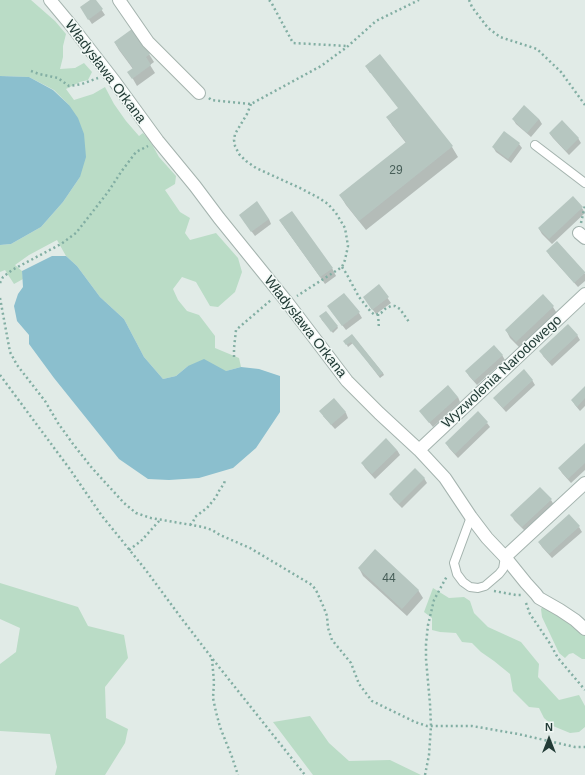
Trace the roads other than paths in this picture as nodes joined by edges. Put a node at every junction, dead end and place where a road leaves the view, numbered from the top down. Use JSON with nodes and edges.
{"nodes":[{"id":1,"x":50,"y":0,"type":"edge"},
{"id":2,"x":119,"y":0,"type":"edge"},
{"id":3,"x":200,"y":93,"type":"road end"},
{"id":4,"x":535,"y":145,"type":"dead end"},
{"id":5,"x":585,"y":183,"type":"edge"},
{"id":6,"x":585,"y":294,"type":"edge"},
{"id":7,"x":419,"y":450,"type":"junction"},
{"id":8,"x":585,"y":483,"type":"edge"},
{"id":9,"x":471,"y":517,"type":"junction"},
{"id":10,"x":505,"y":557,"type":"junction"},
{"id":11,"x":585,"y":629,"type":"edge"}],
"edges":[{"from":1,"to":7,"type":"street","name":"Władysława Orkana"},
{"from":2,"to":3,"type":"street"},
{"from":4,"to":5,"type":"lane"},
{"from":6,"to":7,"type":"street","name":"Wyzwolenia Narodowego"},
{"from":7,"to":9,"type":"street","name":"Władysława Orkana"},
{"from":8,"to":10,"type":"street"},
{"from":9,"to":10,"type":"street","name":"Władysława Orkana"},
{"from":9,"to":10,"type":"lane"},
{"from":10,"to":11,"type":"street","name":"Władysława Orkana"}]}
